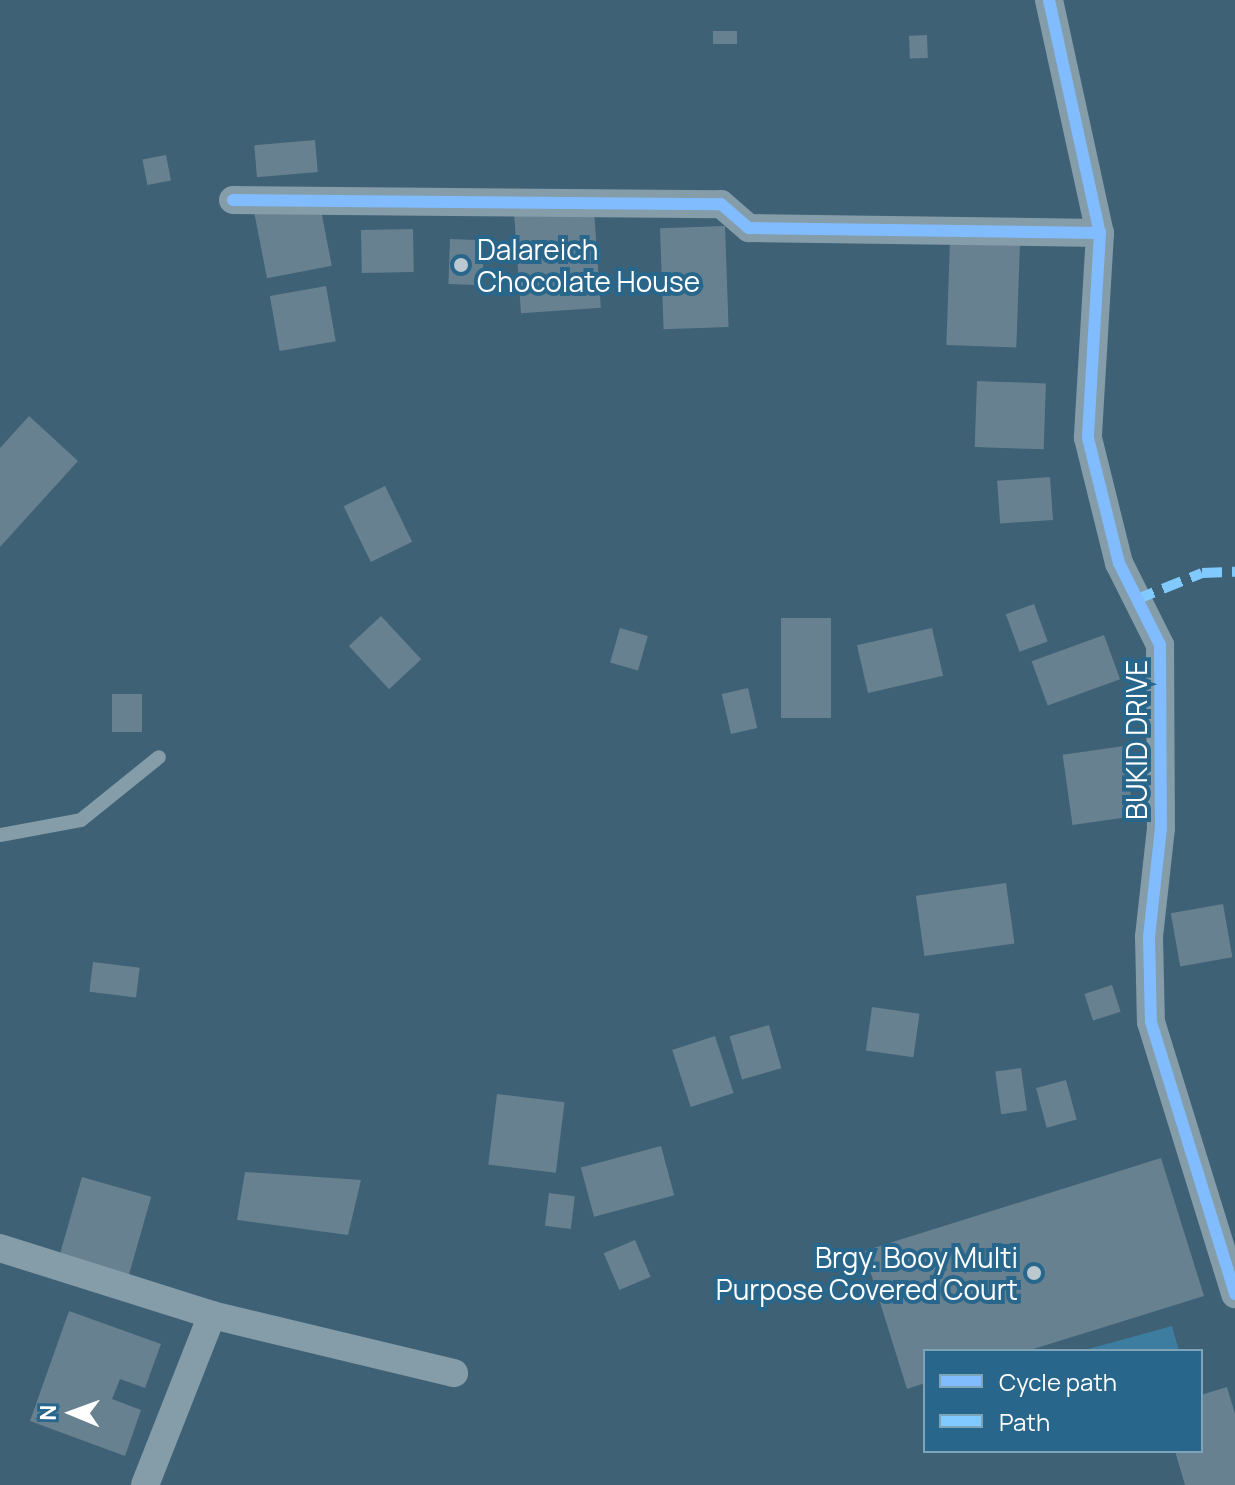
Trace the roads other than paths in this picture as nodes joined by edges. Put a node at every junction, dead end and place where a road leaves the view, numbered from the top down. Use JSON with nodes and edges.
{"nodes":[{"id":1,"x":1049,"y":0,"type":"edge"},
{"id":2,"x":233,"y":200,"type":"dead end"},
{"id":3,"x":1100,"y":233,"type":"junction"},
{"id":4,"x":159,"y":757,"type":"dead end"},
{"id":5,"x":0,"y":835,"type":"edge"},
{"id":6,"x":0,"y":1248,"type":"edge"},
{"id":7,"x":1235,"y":1294,"type":"edge"},
{"id":8,"x":212,"y":1315,"type":"junction"},
{"id":9,"x":454,"y":1373,"type":"dead end"},
{"id":10,"x":145,"y":1485,"type":"edge"}],
"edges":[{"from":1,"to":3,"type":"street","name":"BUKID DRIVE"},
{"from":2,"to":3,"type":"street"},
{"from":3,"to":7,"type":"street","name":"BUKID DRIVE"},
{"from":4,"to":5,"type":"lane"},
{"from":6,"to":8,"type":"street"},
{"from":8,"to":9,"type":"street"},
{"from":8,"to":10,"type":"street"}]}
